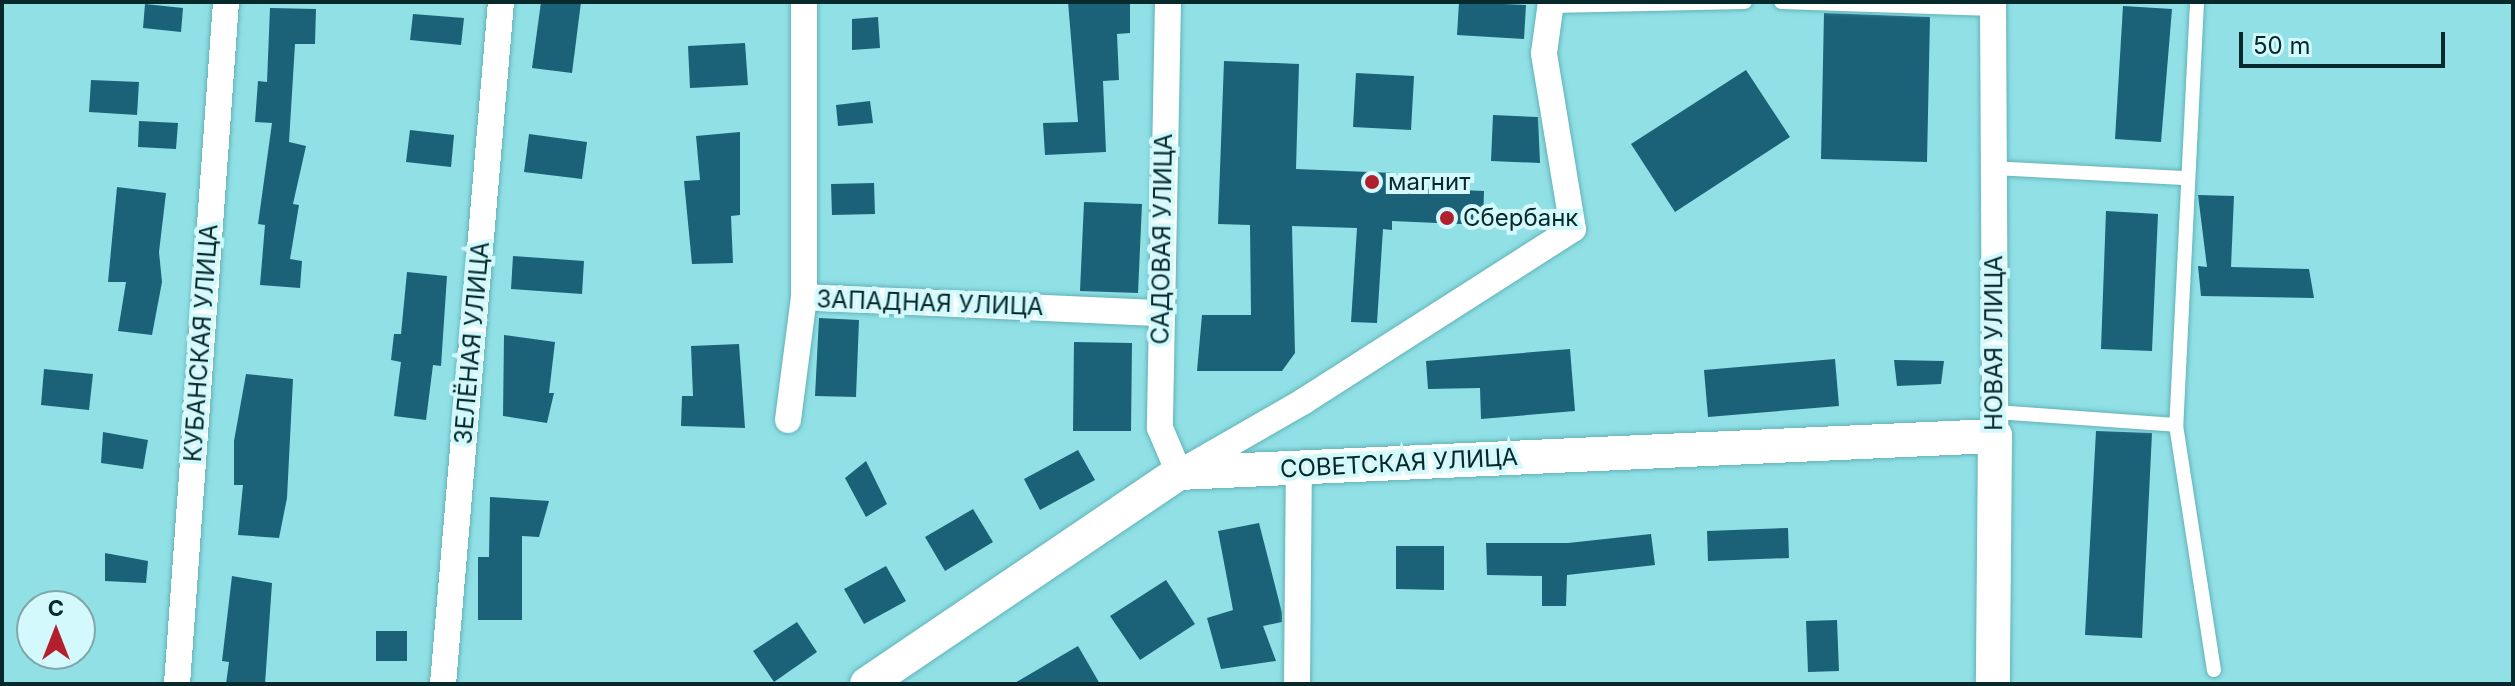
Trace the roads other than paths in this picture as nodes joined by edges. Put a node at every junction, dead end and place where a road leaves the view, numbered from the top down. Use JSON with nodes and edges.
{"nodes":[{"id":1,"x":226,"y":2,"type":"edge"},
{"id":2,"x":501,"y":2,"type":"edge"},
{"id":3,"x":804,"y":2,"type":"edge"},
{"id":4,"x":1168,"y":2,"type":"edge"},
{"id":5,"x":1745,"y":2,"type":"edge"},
{"id":6,"x":1781,"y":2,"type":"edge"},
{"id":7,"x":2197,"y":2,"type":"edge"},
{"id":8,"x":1550,"y":4,"type":"edge"},
{"id":9,"x":1993,"y":6,"type":"edge"},
{"id":10,"x":1992,"y":168,"type":"junction"},
{"id":11,"x":2186,"y":178,"type":"junction"},
{"id":12,"x":804,"y":297,"type":"junction"},
{"id":13,"x":1160,"y":313,"type":"junction"},
{"id":14,"x":788,"y":420,"type":"dead end"},
{"id":15,"x":1996,"y":424,"type":"junction"},
{"id":16,"x":2176,"y":425,"type":"junction"},
{"id":17,"x":1299,"y":468,"type":"junction"},
{"id":18,"x":1179,"y":473,"type":"junction"},
{"id":19,"x":2214,"y":670,"type":"dead end"},
{"id":20,"x":177,"y":684,"type":"edge"},
{"id":21,"x":443,"y":684,"type":"edge"},
{"id":22,"x":867,"y":684,"type":"edge"},
{"id":23,"x":1297,"y":684,"type":"edge"},
{"id":24,"x":1993,"y":684,"type":"edge"}],
"edges":[{"from":1,"to":20,"type":"street","name":"КУБАНСКАЯ УЛИЦА"},
{"from":2,"to":21,"type":"street","name":"ЗЕЛЁНАЯ УЛИЦА"},
{"from":3,"to":12,"type":"street","name":"ЗАПАДНАЯ УЛИЦА"},
{"from":4,"to":13,"type":"street","name":"САДОВАЯ УЛИЦА"},
{"from":5,"to":8,"type":"lane"},
{"from":6,"to":9,"type":"lane"},
{"from":7,"to":11,"type":"lane"},
{"from":8,"to":18,"type":"street"},
{"from":9,"to":10,"type":"street","name":"НОВАЯ УЛИЦА"},
{"from":10,"to":11,"type":"lane"},
{"from":10,"to":15,"type":"street","name":"НОВАЯ УЛИЦА"},
{"from":11,"to":16,"type":"lane"},
{"from":12,"to":13,"type":"street","name":"ЗАПАДНАЯ УЛИЦА"},
{"from":12,"to":14,"type":"street"},
{"from":13,"to":18,"type":"street","name":"САДОВАЯ УЛИЦА"},
{"from":15,"to":16,"type":"lane"},
{"from":15,"to":17,"type":"street","name":"СОВЕТСКАЯ УЛИЦА"},
{"from":15,"to":24,"type":"street","name":"НОВАЯ УЛИЦА"},
{"from":16,"to":19,"type":"lane"},
{"from":17,"to":18,"type":"street","name":"СОВЕТСКАЯ УЛИЦА"},
{"from":17,"to":23,"type":"street"},
{"from":18,"to":22,"type":"street"}]}
